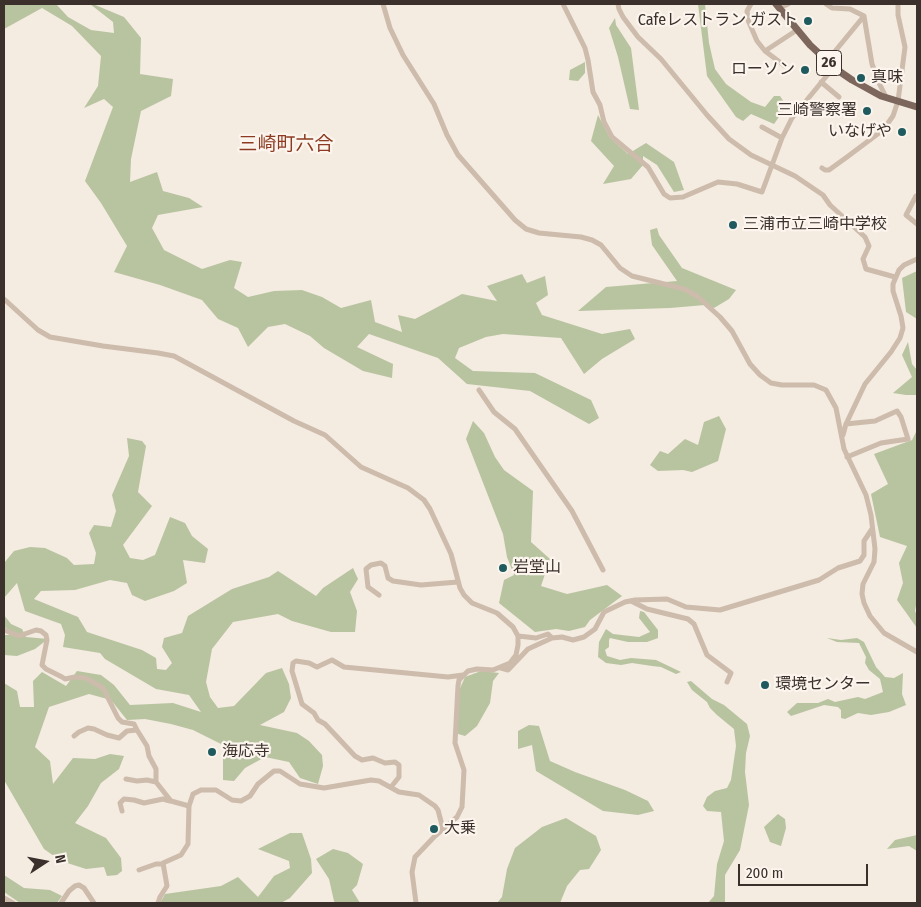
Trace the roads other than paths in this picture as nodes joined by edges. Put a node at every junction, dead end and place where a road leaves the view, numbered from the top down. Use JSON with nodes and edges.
{"nodes":[{"id":1,"x":383,"y":4,"type":"edge"},
{"id":2,"x":564,"y":4,"type":"edge"},
{"id":3,"x":618,"y":4,"type":"edge"},
{"id":4,"x":751,"y":4,"type":"edge"},
{"id":5,"x":788,"y":4,"type":"edge"},
{"id":6,"x":826,"y":4,"type":"edge"},
{"id":7,"x":898,"y":4,"type":"edge"},
{"id":8,"x":778,"y":6,"type":"edge"},
{"id":9,"x":864,"y":16,"type":"junction"},
{"id":10,"x":797,"y":30,"type":"junction"},
{"id":11,"x":765,"y":51,"type":"junction"},
{"id":12,"x":827,"y":61,"type":"junction"},
{"id":13,"x":834,"y":67,"type":"junction"},
{"id":14,"x":789,"y":69,"type":"dead end"},
{"id":15,"x":821,"y":82,"type":"junction"},
{"id":16,"x":839,"y":96,"type":"dead end"},
{"id":17,"x":886,"y":98,"type":"junction"},
{"id":18,"x":898,"y":102,"type":"junction"},
{"id":19,"x":917,"y":107,"type":"edge"},
{"id":20,"x":762,"y":127,"type":"dead end"},
{"id":21,"x":782,"y":138,"type":"junction"},
{"id":22,"x":771,"y":165,"type":"junction"},
{"id":23,"x":822,"y":168,"type":"dead end"},
{"id":24,"x":917,"y":198,"type":"edge"},
{"id":25,"x":917,"y":224,"type":"edge"},
{"id":26,"x":917,"y":259,"type":"edge"},
{"id":27,"x":895,"y":277,"type":"junction"},
{"id":28,"x":4,"y":299,"type":"edge"},
{"id":29,"x":479,"y":390,"type":"dead end"},
{"id":30,"x":846,"y":424,"type":"junction"},
{"id":31,"x":843,"y":438,"type":"junction"},
{"id":32,"x":847,"y":457,"type":"junction"},
{"id":33,"x":872,"y":529,"type":"junction"},
{"id":34,"x":603,"y":570,"type":"dead end"},
{"id":35,"x":458,"y":582,"type":"junction"},
{"id":36,"x":380,"y":595,"type":"dead end"},
{"id":37,"x":631,"y":601,"type":"junction"},
{"id":38,"x":4,"y":630,"type":"edge"},
{"id":39,"x":518,"y":636,"type":"junction"},
{"id":40,"x":552,"y":638,"type":"junction"},
{"id":41,"x":917,"y":652,"type":"edge"},
{"id":42,"x":501,"y":668,"type":"junction"},
{"id":43,"x":463,"y":675,"type":"junction"},
{"id":44,"x":727,"y":682,"type":"dead end"},
{"id":45,"x":137,"y":730,"type":"junction"},
{"id":46,"x":74,"y":736,"type":"dead end"},
{"id":47,"x":126,"y":779,"type":"dead end"},
{"id":48,"x":156,"y":782,"type":"junction"},
{"id":49,"x":391,"y":787,"type":"junction"},
{"id":50,"x":171,"y":801,"type":"junction"},
{"id":51,"x":190,"y":806,"type":"junction"},
{"id":52,"x":122,"y":811,"type":"dead end"},
{"id":53,"x":443,"y":829,"type":"junction"},
{"id":54,"x":162,"y":864,"type":"junction"},
{"id":55,"x":139,"y":870,"type":"dead end"},
{"id":56,"x":4,"y":898,"type":"edge"},
{"id":57,"x":13,"y":903,"type":"edge"},
{"id":58,"x":61,"y":903,"type":"edge"},
{"id":59,"x":94,"y":903,"type":"edge"},
{"id":60,"x":158,"y":903,"type":"edge"},
{"id":61,"x":416,"y":903,"type":"edge"}],
"edges":[{"from":1,"to":31,"type":"street"},
{"from":2,"to":22,"type":"street"},
{"from":3,"to":22,"type":"street"},
{"from":4,"to":11,"type":"street"},
{"from":5,"to":8,"type":"street"},
{"from":6,"to":9,"type":"street"},
{"from":7,"to":18,"type":"street"},
{"from":8,"to":10,"type":"main road","number":"26"},
{"from":9,"to":12,"type":"street"},
{"from":9,"to":17,"type":"street"},
{"from":10,"to":11,"type":"street"},
{"from":10,"to":12,"type":"main road","number":"26"},
{"from":11,"to":14,"type":"street"},
{"from":12,"to":13,"type":"main road","number":"26"},
{"from":13,"to":15,"type":"street"},
{"from":13,"to":17,"type":"main road","number":"26"},
{"from":15,"to":16,"type":"street"},
{"from":15,"to":21,"type":"street"},
{"from":17,"to":18,"type":"main road","number":"26"},
{"from":18,"to":19,"type":"main road","number":"26"},
{"from":18,"to":23,"type":"street"},
{"from":20,"to":21,"type":"street"},
{"from":21,"to":22,"type":"street"},
{"from":22,"to":27,"type":"street"},
{"from":24,"to":25,"type":"street"},
{"from":26,"to":27,"type":"street"},
{"from":27,"to":30,"type":"street"},
{"from":28,"to":35,"type":"street"},
{"from":29,"to":34,"type":"street"},
{"from":30,"to":31,"type":"street"},
{"from":30,"to":32,"type":"street"},
{"from":31,"to":32,"type":"street"},
{"from":32,"to":33,"type":"street"},
{"from":33,"to":37,"type":"street"},
{"from":33,"to":41,"type":"street"},
{"from":35,"to":36,"type":"street"},
{"from":35,"to":39,"type":"street"},
{"from":37,"to":40,"type":"street"},
{"from":37,"to":44,"type":"street"},
{"from":38,"to":45,"type":"street"},
{"from":39,"to":40,"type":"street"},
{"from":39,"to":42,"type":"street"},
{"from":40,"to":42,"type":"street"},
{"from":42,"to":43,"type":"street"},
{"from":43,"to":49,"type":"street"},
{"from":43,"to":53,"type":"street"},
{"from":45,"to":46,"type":"street"},
{"from":45,"to":48,"type":"street"},
{"from":47,"to":48,"type":"street"},
{"from":48,"to":50,"type":"street"},
{"from":49,"to":51,"type":"street"},
{"from":49,"to":53,"type":"street"},
{"from":50,"to":51,"type":"street"},
{"from":50,"to":52,"type":"street"},
{"from":51,"to":54,"type":"street"},
{"from":53,"to":61,"type":"street"},
{"from":54,"to":55,"type":"street"},
{"from":54,"to":60,"type":"street"},
{"from":56,"to":57,"type":"street"},
{"from":58,"to":59,"type":"street"}]}
